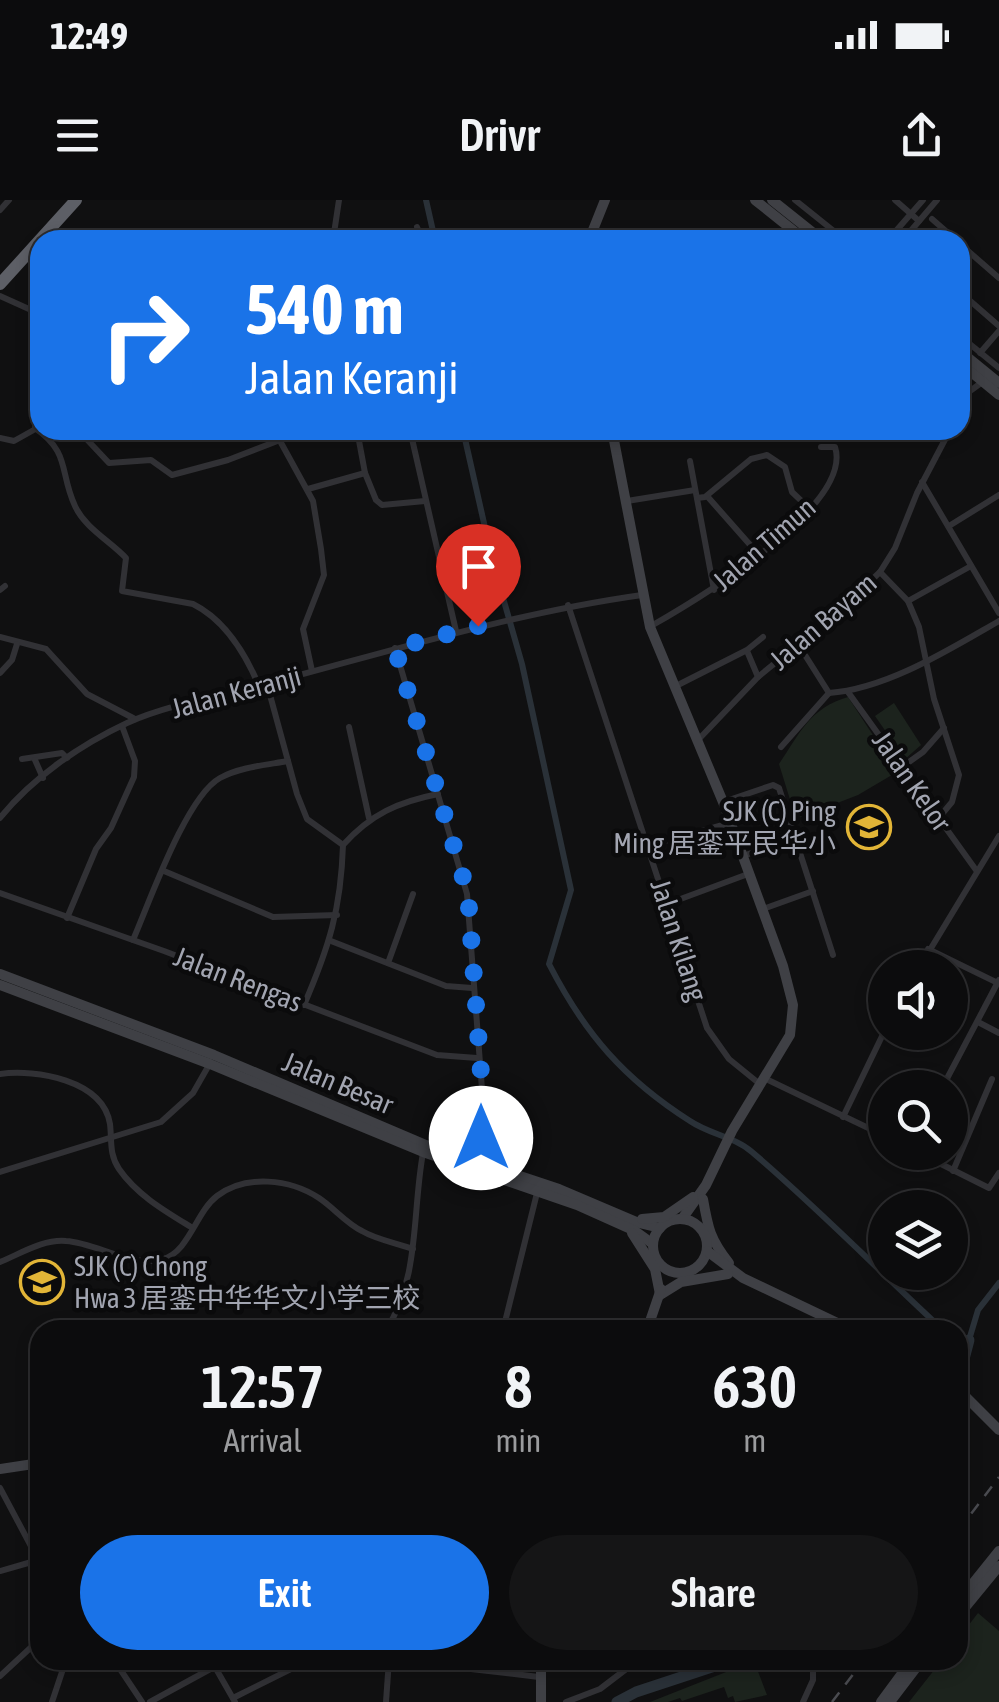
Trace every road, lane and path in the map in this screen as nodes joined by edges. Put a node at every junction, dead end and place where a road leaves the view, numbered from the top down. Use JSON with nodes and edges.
{"nodes":[{"id":1,"x":9,"y":200,"type":"edge"},
{"id":2,"x":76,"y":200,"type":"edge"},
{"id":3,"x":84,"y":200,"type":"edge"},
{"id":4,"x":339,"y":200,"type":"edge"},
{"id":5,"x":605,"y":200,"type":"edge"},
{"id":6,"x":755,"y":200,"type":"edge"},
{"id":7,"x":772,"y":200,"type":"edge"},
{"id":8,"x":795,"y":200,"type":"edge"},
{"id":9,"x":894,"y":200,"type":"edge"},
{"id":10,"x":923,"y":200,"type":"edge"},
{"id":11,"x":937,"y":200,"type":"edge"},
{"id":12,"x":0,"y":210,"type":"edge"},
{"id":13,"x":910,"y":214,"type":"junction"},
{"id":14,"x":932,"y":219,"type":"dead end"},
{"id":15,"x":919,"y":222,"type":"junction"},
{"id":16,"x":416,"y":227,"type":"dead end"},
{"id":17,"x":49,"y":230,"type":"edge"},
{"id":18,"x":58,"y":230,"type":"edge"},
{"id":19,"x":334,"y":230,"type":"edge"},
{"id":20,"x":417,"y":230,"type":"edge"},
{"id":21,"x":593,"y":230,"type":"edge"},
{"id":22,"x":792,"y":230,"type":"edge"},
{"id":23,"x":810,"y":230,"type":"edge"},
{"id":24,"x":832,"y":230,"type":"edge"},
{"id":25,"x":896,"y":230,"type":"edge"},
{"id":26,"x":912,"y":230,"type":"edge"},
{"id":27,"x":944,"y":230,"type":"edge"},
{"id":28,"x":30,"y":251,"type":"edge"},
{"id":29,"x":970,"y":253,"type":"edge"},
{"id":30,"x":30,"y":262,"type":"edge"},
{"id":31,"x":999,"y":278,"type":"edge"},
{"id":32,"x":0,"y":284,"type":"edge"},
{"id":33,"x":0,"y":296,"type":"edge"},
{"id":34,"x":970,"y":301,"type":"edge"},
{"id":35,"x":30,"y":310,"type":"edge"},
{"id":36,"x":999,"y":328,"type":"edge"},
{"id":37,"x":970,"y":344,"type":"edge"},
{"id":38,"x":980,"y":352,"type":"junction"},
{"id":39,"x":970,"y":359,"type":"edge"},
{"id":40,"x":999,"y":368,"type":"edge"},
{"id":41,"x":970,"y":371,"type":"edge"},
{"id":42,"x":999,"y":383,"type":"edge"},
{"id":43,"x":986,"y":384,"type":"junction"},
{"id":44,"x":970,"y":393,"type":"edge"},
{"id":45,"x":999,"y":395,"type":"edge"},
{"id":46,"x":30,"y":432,"type":"edge"},
{"id":47,"x":0,"y":438,"type":"edge"},
{"id":48,"x":52,"y":440,"type":"edge"},
{"id":49,"x":87,"y":440,"type":"edge"},
{"id":50,"x":280,"y":440,"type":"joint"},
{"id":51,"x":359,"y":440,"type":"edge"},
{"id":52,"x":412,"y":440,"type":"edge"},
{"id":53,"x":614,"y":440,"type":"edge"},
{"id":54,"x":945,"y":440,"type":"edge"},
{"id":55,"x":822,"y":448,"type":"dead end"},
{"id":56,"x":690,"y":461,"type":"dead end"},
{"id":57,"x":365,"y":473,"type":"junction"},
{"id":58,"x":922,"y":482,"type":"junction"},
{"id":59,"x":308,"y":489,"type":"junction"},
{"id":60,"x":696,"y":494,"type":"junction"},
{"id":61,"x":999,"y":495,"type":"edge"},
{"id":62,"x":707,"y":496,"type":"junction"},
{"id":63,"x":425,"y":500,"type":"junction"},
{"id":64,"x":625,"y":501,"type":"junction"},
{"id":65,"x":810,"y":510,"type":"junction"},
{"id":66,"x":948,"y":526,"type":"junction"},
{"id":67,"x":759,"y":554,"type":"junction"},
{"id":68,"x":971,"y":566,"type":"junction"},
{"id":69,"x":880,"y":572,"type":"junction"},
{"id":70,"x":714,"y":590,"type":"junction"},
{"id":71,"x":642,"y":595,"type":"junction"},
{"id":72,"x":908,"y":601,"type":"junction"},
{"id":73,"x":568,"y":605,"type":"junction"},
{"id":74,"x":999,"y":613,"type":"edge"},
{"id":75,"x":999,"y":620,"type":"edge"},
{"id":76,"x":650,"y":627,"type":"junction"},
{"id":77,"x":456,"y":631,"type":"junction"},
{"id":78,"x":0,"y":637,"type":"edge"},
{"id":79,"x":763,"y":637,"type":"dead end"},
{"id":80,"x":16,"y":644,"type":"junction"},
{"id":81,"x":798,"y":644,"type":"junction"},
{"id":82,"x":395,"y":648,"type":"junction"},
{"id":83,"x":747,"y":650,"type":"junction"},
{"id":84,"x":928,"y":661,"type":"junction"},
{"id":85,"x":312,"y":671,"type":"junction"},
{"id":86,"x":0,"y":673,"type":"edge"},
{"id":87,"x":758,"y":677,"type":"junction"},
{"id":88,"x":263,"y":685,"type":"junction"},
{"id":89,"x":674,"y":687,"type":"junction"},
{"id":90,"x":848,"y":692,"type":"junction"},
{"id":91,"x":830,"y":693,"type":"junction"},
{"id":92,"x":136,"y":719,"type":"junction"},
{"id":93,"x":122,"y":726,"type":"junction"},
{"id":94,"x":349,"y":727,"type":"dead end"},
{"id":95,"x":944,"y":728,"type":"junction"},
{"id":96,"x":698,"y":741,"type":"junction"},
{"id":97,"x":781,"y":747,"type":"dead end"},
{"id":98,"x":67,"y":758,"type":"junction"},
{"id":99,"x":22,"y":760,"type":"dead end"},
{"id":100,"x":35,"y":760,"type":"junction"},
{"id":101,"x":288,"y":761,"type":"junction"},
{"id":102,"x":902,"y":767,"type":"junction"},
{"id":103,"x":43,"y":778,"type":"junction"},
{"id":104,"x":438,"y":794,"type":"junction"},
{"id":105,"x":724,"y":802,"type":"junction"},
{"id":106,"x":0,"y":818,"type":"edge"},
{"id":107,"x":369,"y":818,"type":"junction"},
{"id":108,"x":938,"y":820,"type":"junction"},
{"id":109,"x":731,"y":823,"type":"junction"},
{"id":110,"x":999,"y":836,"type":"edge"},
{"id":111,"x":796,"y":838,"type":"junction"},
{"id":112,"x":343,"y":845,"type":"junction"},
{"id":113,"x":648,"y":846,"type":"junction"},
{"id":114,"x":744,"y":856,"type":"junction"},
{"id":115,"x":976,"y":870,"type":"junction"},
{"id":116,"x":164,"y":871,"type":"junction"},
{"id":117,"x":750,"y":874,"type":"junction"},
{"id":118,"x":813,"y":892,"type":"junction"},
{"id":119,"x":0,"y":893,"type":"edge"},
{"id":120,"x":413,"y":894,"type":"dead end"},
{"id":121,"x":667,"y":904,"type":"junction"},
{"id":122,"x":762,"y":909,"type":"junction"},
{"id":123,"x":336,"y":915,"type":"junction"},
{"id":124,"x":67,"y":918,"type":"junction"},
{"id":125,"x":132,"y":940,"type":"junction"},
{"id":126,"x":331,"y":942,"type":"junction"},
{"id":127,"x":928,"y":949,"type":"joint"},
{"id":128,"x":833,"y":955,"type":"dead end"},
{"id":129,"x":388,"y":963,"type":"junction"},
{"id":130,"x":0,"y":974,"type":"edge"},
{"id":131,"x":999,"y":982,"type":"edge"},
{"id":132,"x":0,"y":985,"type":"edge"},
{"id":133,"x":472,"y":988,"type":"junction"},
{"id":134,"x":304,"y":1005,"type":"junction"},
{"id":135,"x":978,"y":1022,"type":"junction"},
{"id":136,"x":999,"y":1033,"type":"edge"},
{"id":137,"x":875,"y":1050,"type":"edge"},
{"id":138,"x":478,"y":1058,"type":"junction"},
{"id":139,"x":210,"y":1064,"type":"junction"},
{"id":140,"x":952,"y":1070,"type":"edge"},
{"id":141,"x":0,"y":1074,"type":"edge"},
{"id":142,"x":992,"y":1079,"type":"dead end"},
{"id":143,"x":764,"y":1082,"type":"junction"},
{"id":144,"x":843,"y":1117,"type":"junction"},
{"id":145,"x":868,"y":1128,"type":"edge"},
{"id":146,"x":110,"y":1136,"type":"junction"},
{"id":147,"x":424,"y":1152,"type":"junction"},
{"id":148,"x":478,"y":1161,"type":"junction"},
{"id":149,"x":953,"y":1171,"type":"joint"},
{"id":150,"x":0,"y":1172,"type":"edge"},
{"id":151,"x":999,"y":1173,"type":"edge"},
{"id":152,"x":538,"y":1193,"type":"junction"},
{"id":153,"x":701,"y":1198,"type":"junction"},
{"id":154,"x":682,"y":1219,"type":"junction"},
{"id":155,"x":624,"y":1221,"type":"junction"},
{"id":156,"x":696,"y":1224,"type":"junction"},
{"id":157,"x":191,"y":1227,"type":"junction"},
{"id":158,"x":660,"y":1228,"type":"junction"},
{"id":159,"x":653,"y":1244,"type":"junction"},
{"id":160,"x":413,"y":1248,"type":"junction"},
{"id":161,"x":707,"y":1252,"type":"junction"},
{"id":162,"x":0,"y":1262,"type":"edge"},
{"id":163,"x":664,"y":1268,"type":"junction"},
{"id":164,"x":696,"y":1269,"type":"junction"},
{"id":165,"x":729,"y":1272,"type":"junction"},
{"id":166,"x":676,"y":1274,"type":"junction"},
{"id":167,"x":660,"y":1294,"type":"junction"},
{"id":168,"x":392,"y":1320,"type":"edge"},
{"id":169,"x":506,"y":1320,"type":"edge"},
{"id":170,"x":651,"y":1320,"type":"edge"},
{"id":171,"x":831,"y":1320,"type":"edge"},
{"id":172,"x":968,"y":1399,"type":"edge"},
{"id":173,"x":999,"y":1430,"type":"edge"},
{"id":174,"x":30,"y":1464,"type":"edge"},
{"id":175,"x":0,"y":1469,"type":"edge"},
{"id":176,"x":0,"y":1488,"type":"edge"},
{"id":177,"x":30,"y":1537,"type":"edge"},
{"id":178,"x":999,"y":1551,"type":"edge"},
{"id":179,"x":30,"y":1562,"type":"edge"},
{"id":180,"x":0,"y":1570,"type":"edge"},
{"id":181,"x":995,"y":1572,"type":"edge"},
{"id":182,"x":968,"y":1590,"type":"edge"},
{"id":183,"x":968,"y":1604,"type":"edge"},
{"id":184,"x":30,"y":1649,"type":"edge"},
{"id":185,"x":63,"y":1670,"type":"edge"},
{"id":186,"x":121,"y":1670,"type":"edge"},
{"id":187,"x":201,"y":1670,"type":"edge"},
{"id":188,"x":216,"y":1670,"type":"edge"},
{"id":189,"x":291,"y":1670,"type":"edge"},
{"id":190,"x":389,"y":1670,"type":"edge"},
{"id":191,"x":503,"y":1670,"type":"edge"},
{"id":192,"x":540,"y":1670,"type":"edge"},
{"id":193,"x":625,"y":1670,"type":"edge"},
{"id":194,"x":813,"y":1670,"type":"edge"},
{"id":195,"x":905,"y":1670,"type":"edge"},
{"id":196,"x":914,"y":1670,"type":"edge"},
{"id":197,"x":0,"y":1676,"type":"edge"},
{"id":198,"x":539,"y":1677,"type":"junction"},
{"id":199,"x":234,"y":1700,"type":"edge"},
{"id":200,"x":52,"y":1702,"type":"edge"},
{"id":201,"x":142,"y":1702,"type":"edge"},
{"id":202,"x":150,"y":1702,"type":"edge"},
{"id":203,"x":386,"y":1702,"type":"edge"},
{"id":204,"x":541,"y":1702,"type":"edge"},
{"id":205,"x":566,"y":1702,"type":"edge"},
{"id":206,"x":803,"y":1702,"type":"edge"},
{"id":207,"x":881,"y":1702,"type":"edge"},
{"id":208,"x":890,"y":1702,"type":"edge"}],
"edges":[{"from":1,"to":12,"type":"street"},
{"from":2,"to":17,"type":"highway"},
{"from":3,"to":18,"type":"highway"},
{"from":4,"to":19,"type":"street"},
{"from":5,"to":21,"type":"main road"},
{"from":6,"to":22,"type":"main road"},
{"from":7,"to":23,"type":"main road"},
{"from":8,"to":24,"type":"street"},
{"from":9,"to":13,"type":"street"},
{"from":10,"to":13,"type":"street"},
{"from":11,"to":15,"type":"street"},
{"from":13,"to":15,"type":"street"},
{"from":13,"to":25,"type":"street"},
{"from":14,"to":27,"type":"street"},
{"from":15,"to":26,"type":"street"},
{"from":16,"to":20,"type":"street"},
{"from":28,"to":32,"type":"highway"},
{"from":29,"to":31,"type":"street"},
{"from":30,"to":33,"type":"highway"},
{"from":33,"to":35,"type":"street"},
{"from":34,"to":36,"type":"street"},
{"from":36,"to":38,"type":"street"},
{"from":37,"to":38,"type":"street"},
{"from":38,"to":40,"type":"street"},
{"from":39,"to":42,"type":"main road"},
{"from":41,"to":43,"type":"main road"},
{"from":43,"to":44,"type":"street"},
{"from":43,"to":45,"type":"main road"},
{"from":46,"to":47,"type":"street"},
{"from":48,"to":88,"type":"street"},
{"from":49,"to":50,"type":"street"},
{"from":50,"to":59,"type":"street"},
{"from":51,"to":57,"type":"street"},
{"from":52,"to":63,"type":"street"},
{"from":53,"to":64,"type":"main road"},
{"from":54,"to":58,"type":"street","name":"Jalan Bayam"},
{"from":55,"to":65,"type":"street","name":"Jalan Timun"},
{"from":56,"to":60,"type":"street"},
{"from":57,"to":59,"type":"street"},
{"from":57,"to":63,"type":"street"},
{"from":58,"to":66,"type":"street"},
{"from":58,"to":69,"type":"street","name":"Jalan Bayam"},
{"from":59,"to":85,"type":"street"},
{"from":60,"to":62,"type":"street"},
{"from":60,"to":64,"type":"street"},
{"from":60,"to":70,"type":"street"},
{"from":61,"to":66,"type":"street"},
{"from":62,"to":65,"type":"street"},
{"from":62,"to":67,"type":"street"},
{"from":63,"to":77,"type":"street"},
{"from":64,"to":71,"type":"main road"},
{"from":65,"to":67,"type":"street","name":"Jalan Timun"},
{"from":66,"to":68,"type":"street"},
{"from":67,"to":70,"type":"street","name":"Jalan Timun"},
{"from":68,"to":72,"type":"street"},
{"from":68,"to":74,"type":"street"},
{"from":69,"to":72,"type":"street"},
{"from":69,"to":81,"type":"street","name":"Jalan Bayam"},
{"from":70,"to":76,"type":"street","name":"Jalan Timun"},
{"from":71,"to":73,"type":"street"},
{"from":71,"to":76,"type":"main road"},
{"from":72,"to":84,"type":"street"},
{"from":73,"to":77,"type":"street","name":"Jalan Keranji"},
{"from":73,"to":113,"type":"street","name":"Jalan Kilang"},
{"from":75,"to":84,"type":"street"},
{"from":76,"to":89,"type":"main road"},
{"from":77,"to":82,"type":"street","name":"Jalan Keranji"},
{"from":78,"to":80,"type":"street"},
{"from":79,"to":83,"type":"street"},
{"from":80,"to":86,"type":"street"},
{"from":80,"to":92,"type":"street"},
{"from":81,"to":87,"type":"street","name":"Jalan Bayam"},
{"from":81,"to":91,"type":"street"},
{"from":82,"to":85,"type":"street","name":"Jalan Keranji"},
{"from":82,"to":104,"type":"street"},
{"from":83,"to":87,"type":"street"},
{"from":83,"to":89,"type":"street"},
{"from":84,"to":90,"type":"street"},
{"from":84,"to":95,"type":"street"},
{"from":85,"to":88,"type":"street","name":"Jalan Keranji"},
{"from":87,"to":96,"type":"street","name":"Jalan Bayam"},
{"from":88,"to":92,"type":"street","name":"Jalan Keranji"},
{"from":88,"to":101,"type":"street"},
{"from":89,"to":96,"type":"main road"},
{"from":90,"to":91,"type":"street"},
{"from":90,"to":102,"type":"street","name":"Jalan Kelor"},
{"from":91,"to":97,"type":"street"},
{"from":92,"to":93,"type":"street","name":"Jalan Keranji"},
{"from":93,"to":98,"type":"street","name":"Jalan Keranji"},
{"from":93,"to":124,"type":"street"},
{"from":94,"to":107,"type":"street"},
{"from":95,"to":102,"type":"street"},
{"from":95,"to":108,"type":"street"},
{"from":96,"to":105,"type":"main road"},
{"from":98,"to":100,"type":"street"},
{"from":98,"to":103,"type":"street","name":"Jalan Keranji"},
{"from":99,"to":100,"type":"street"},
{"from":100,"to":103,"type":"street"},
{"from":101,"to":112,"type":"street"},
{"from":101,"to":116,"type":"street"},
{"from":102,"to":108,"type":"street","name":"Jalan Kelor"},
{"from":103,"to":106,"type":"street","name":"Jalan Keranji"},
{"from":104,"to":107,"type":"street"},
{"from":104,"to":133,"type":"street"},
{"from":105,"to":109,"type":"main road"},
{"from":105,"to":111,"type":"street"},
{"from":107,"to":112,"type":"street"},
{"from":108,"to":115,"type":"street","name":"Jalan Kelor"},
{"from":109,"to":113,"type":"street"},
{"from":109,"to":114,"type":"main road"},
{"from":110,"to":115,"type":"street"},
{"from":111,"to":114,"type":"street"},
{"from":111,"to":118,"type":"street"},
{"from":112,"to":123,"type":"street"},
{"from":113,"to":121,"type":"street","name":"Jalan Kilang"},
{"from":114,"to":117,"type":"main road"},
{"from":115,"to":127,"type":"street"},
{"from":116,"to":123,"type":"street"},
{"from":116,"to":125,"type":"street"},
{"from":117,"to":121,"type":"street"},
{"from":117,"to":122,"type":"main road"},
{"from":118,"to":122,"type":"street"},
{"from":118,"to":128,"type":"street"},
{"from":119,"to":124,"type":"street","name":"Jalan Rengas"},
{"from":120,"to":129,"type":"street"},
{"from":121,"to":143,"type":"street","name":"Jalan Kilang"},
{"from":122,"to":143,"type":"main road"},
{"from":123,"to":126,"type":"street"},
{"from":124,"to":125,"type":"street","name":"Jalan Rengas"},
{"from":125,"to":134,"type":"street","name":"Jalan Rengas"},
{"from":126,"to":129,"type":"street"},
{"from":126,"to":134,"type":"street"},
{"from":127,"to":131,"type":"street"},
{"from":129,"to":133,"type":"street"},
{"from":130,"to":148,"type":"main road","name":"Jalan Besar"},
{"from":131,"to":135,"type":"street"},
{"from":132,"to":139,"type":"main road","name":"Jalan Besar"},
{"from":133,"to":138,"type":"street"},
{"from":134,"to":138,"type":"street","name":"Jalan Rengas"},
{"from":135,"to":136,"type":"street"},
{"from":135,"to":140,"type":"street"},
{"from":137,"to":144,"type":"street"},
{"from":138,"to":148,"type":"street"},
{"from":139,"to":146,"type":"street"},
{"from":139,"to":147,"type":"main road","name":"Jalan Besar"},
{"from":141,"to":146,"type":"street"},
{"from":142,"to":149,"type":"street"},
{"from":143,"to":144,"type":"street","name":"Jalan Kilang"},
{"from":143,"to":153,"type":"main road"},
{"from":144,"to":145,"type":"street","name":"Jalan Kilang"},
{"from":146,"to":150,"type":"street"},
{"from":146,"to":157,"type":"street"},
{"from":147,"to":152,"type":"main road","name":"Jalan Besar"},
{"from":147,"to":160,"type":"street"},
{"from":148,"to":155,"type":"main road","name":"Jalan Besar"},
{"from":149,"to":151,"type":"street"},
{"from":152,"to":155,"type":"main road","name":"Jalan Besar"},
{"from":152,"to":169,"type":"street"},
{"from":153,"to":154,"type":"main road"},
{"from":153,"to":155,"type":"main road"},
{"from":153,"to":156,"type":"main road"},
{"from":153,"to":165,"type":"main road"},
{"from":154,"to":156,"type":"main road"},
{"from":154,"to":158,"type":"main road"},
{"from":155,"to":158,"type":"main road","name":"Jalan Besar"},
{"from":155,"to":159,"type":"main road","name":"Jalan Besar"},
{"from":155,"to":167,"type":"main road"},
{"from":156,"to":161,"type":"main road"},
{"from":157,"to":160,"type":"street"},
{"from":157,"to":162,"type":"street"},
{"from":158,"to":159,"type":"main road"},
{"from":159,"to":163,"type":"main road"},
{"from":160,"to":168,"type":"street"},
{"from":161,"to":164,"type":"main road"},
{"from":161,"to":165,"type":"main road"},
{"from":163,"to":166,"type":"main road"},
{"from":163,"to":167,"type":"main road"},
{"from":164,"to":165,"type":"main road"},
{"from":164,"to":166,"type":"main road"},
{"from":165,"to":167,"type":"main road"},
{"from":165,"to":171,"type":"main road"},
{"from":166,"to":167,"type":"main road"},
{"from":167,"to":170,"type":"main road"},
{"from":172,"to":173,"type":"main road"},
{"from":174,"to":175,"type":"main road"},
{"from":176,"to":177,"type":"street"},
{"from":178,"to":182,"type":"main road"},
{"from":179,"to":180,"type":"street"},
{"from":181,"to":183,"type":"main road"},
{"from":184,"to":197,"type":"street"},
{"from":185,"to":200,"type":"street"},
{"from":186,"to":201,"type":"street"},
{"from":187,"to":202,"type":"street"},
{"from":188,"to":199,"type":"street"},
{"from":189,"to":199,"type":"street"},
{"from":190,"to":203,"type":"street"},
{"from":191,"to":198,"type":"street"},
{"from":192,"to":198,"type":"main road"},
{"from":193,"to":205,"type":"street"},
{"from":194,"to":206,"type":"street"},
{"from":195,"to":207,"type":"main road"},
{"from":196,"to":208,"type":"main road"},
{"from":198,"to":204,"type":"main road"}]}
